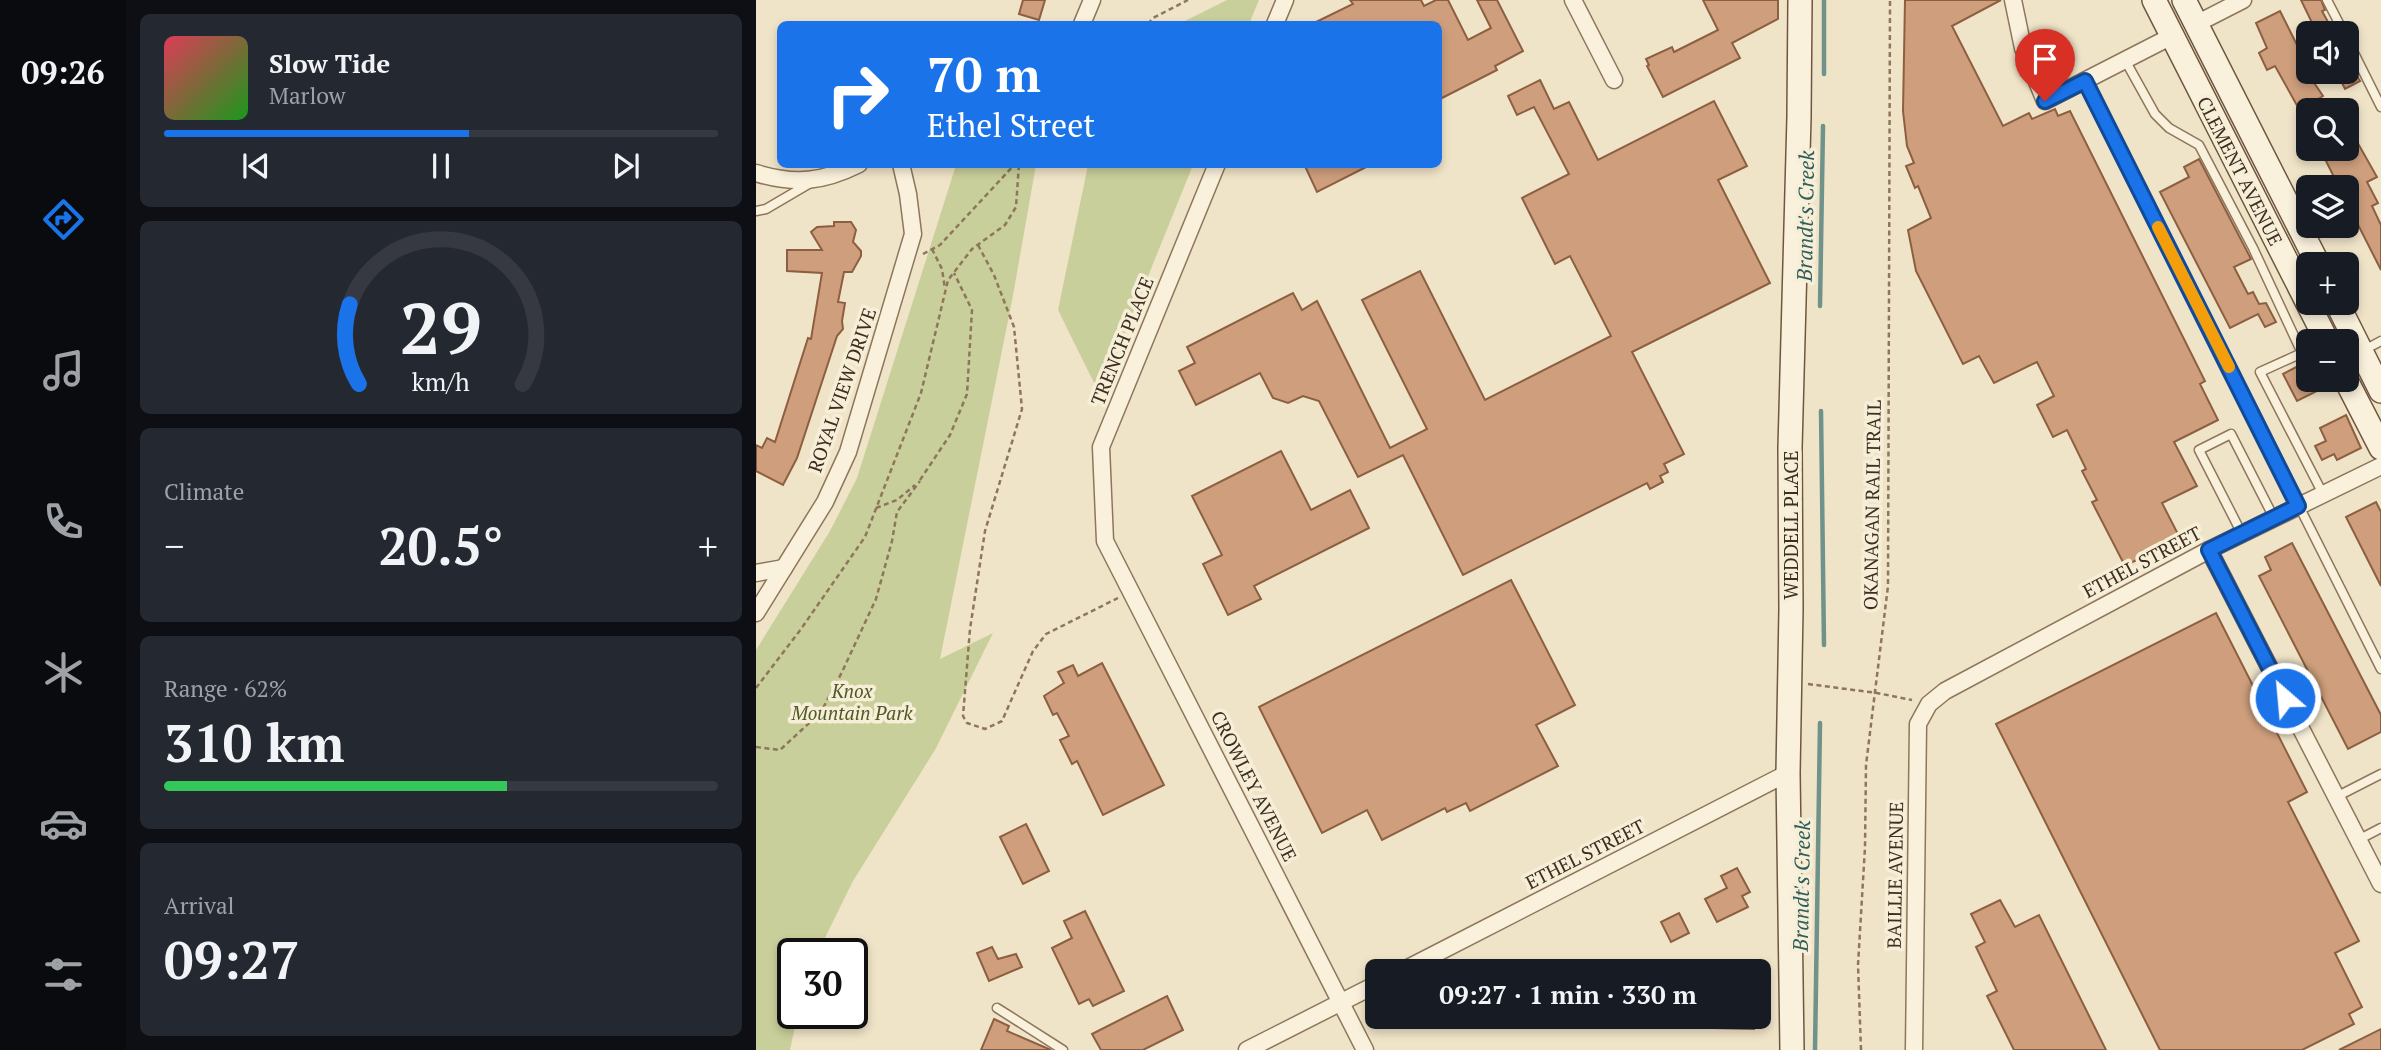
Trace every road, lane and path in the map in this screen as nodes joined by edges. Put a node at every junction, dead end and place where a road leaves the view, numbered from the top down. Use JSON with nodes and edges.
{"nodes":[{"id":1,"x":1092,"y":0,"type":"edge"},
{"id":2,"x":1188,"y":0,"type":"edge"},
{"id":3,"x":1285,"y":0,"type":"edge"},
{"id":4,"x":1573,"y":0,"type":"edge"},
{"id":5,"x":1800,"y":0,"type":"edge"},
{"id":6,"x":1890,"y":0,"type":"edge"},
{"id":7,"x":2013,"y":0,"type":"edge"},
{"id":8,"x":2154,"y":0,"type":"edge"},
{"id":9,"x":2173,"y":0,"type":"edge"},
{"id":10,"x":2184,"y":0,"type":"edge"},
{"id":11,"x":2243,"y":0,"type":"edge"},
{"id":12,"x":2327,"y":0,"type":"edge"},
{"id":13,"x":1083,"y":21,"type":"edge"},
{"id":14,"x":1150,"y":21,"type":"edge"},
{"id":15,"x":1276,"y":21,"type":"edge"},
{"id":16,"x":2338,"y":21,"type":"edge"},
{"id":17,"x":2196,"y":24,"type":"junction"},
{"id":18,"x":2172,"y":36,"type":"junction"},
{"id":19,"x":2125,"y":60,"type":"junction"},
{"id":20,"x":2359,"y":63,"type":"edge"},
{"id":21,"x":1614,"y":80,"type":"dead end"},
{"id":22,"x":2085,"y":81,"type":"junction"},
{"id":23,"x":2381,"y":107,"type":"edge"},
{"id":24,"x":849,"y":168,"type":"edge"},
{"id":25,"x":902,"y":168,"type":"edge"},
{"id":26,"x":1013,"y":168,"type":"edge"},
{"id":27,"x":1017,"y":168,"type":"edge"},
{"id":28,"x":1215,"y":168,"type":"edge"},
{"id":29,"x":756,"y":173,"type":"edge"},
{"id":30,"x":815,"y":181,"type":"junction"},
{"id":31,"x":756,"y":211,"type":"edge"},
{"id":32,"x":978,"y":245,"type":"junction"},
{"id":33,"x":932,"y":249,"type":"junction"},
{"id":34,"x":2312,"y":252,"type":"edge"},
{"id":35,"x":904,"y":264,"type":"junction"},
{"id":36,"x":954,"y":273,"type":"junction"},
{"id":37,"x":945,"y":292,"type":"junction"},
{"id":38,"x":2346,"y":315,"type":"edge"},
{"id":39,"x":2321,"y":329,"type":"edge"},
{"id":40,"x":2296,"y":334,"type":"edge"},
{"id":41,"x":2371,"y":346,"type":"edge"},
{"id":42,"x":2296,"y":356,"type":"edge"},
{"id":43,"x":2381,"y":391,"type":"edge"},
{"id":44,"x":2353,"y":392,"type":"edge"},
{"id":45,"x":2381,"y":448,"type":"edge"},
{"id":46,"x":2381,"y":466,"type":"edge"},
{"id":47,"x":920,"y":481,"type":"junction"},
{"id":48,"x":2323,"y":494,"type":"junction"},
{"id":49,"x":2298,"y":506,"type":"junction"},
{"id":50,"x":876,"y":509,"type":"junction"},
{"id":51,"x":2274,"y":518,"type":"junction"},
{"id":52,"x":2242,"y":534,"type":"junction"},
{"id":53,"x":1105,"y":541,"type":"joint"},
{"id":54,"x":2209,"y":550,"type":"junction"},
{"id":55,"x":784,"y":568,"type":"junction"},
{"id":56,"x":756,"y":573,"type":"edge"},
{"id":57,"x":1131,"y":592,"type":"junction"},
{"id":58,"x":756,"y":613,"type":"edge"},
{"id":59,"x":2381,"y":669,"type":"edge"},
{"id":60,"x":1790,"y":682,"type":"junction"},
{"id":61,"x":756,"y":688,"type":"edge"},
{"id":62,"x":1877,"y":693,"type":"junction"},
{"id":63,"x":1929,"y":704,"type":"junction"},
{"id":64,"x":756,"y":747,"type":"edge"},
{"id":65,"x":1788,"y":773,"type":"junction"},
{"id":66,"x":2381,"y":774,"type":"edge"},
{"id":67,"x":2336,"y":797,"type":"junction"},
{"id":68,"x":2381,"y":828,"type":"edge"},
{"id":69,"x":2358,"y":840,"type":"junction"},
{"id":70,"x":2381,"y":884,"type":"edge"},
{"id":71,"x":1425,"y":959,"type":"edge"},
{"id":72,"x":1365,"y":990,"type":"edge"},
{"id":73,"x":1340,"y":1003,"type":"junction"},
{"id":74,"x":997,"y":1008,"type":"dead end"},
{"id":75,"x":1063,"y":1050,"type":"edge"},
{"id":76,"x":1247,"y":1050,"type":"edge"},
{"id":77,"x":1365,"y":1050,"type":"edge"},
{"id":78,"x":1792,"y":1050,"type":"edge"},
{"id":79,"x":1861,"y":1050,"type":"edge"},
{"id":80,"x":1914,"y":1050,"type":"edge"}],
"edges":[{"from":1,"to":13,"type":"street"},
{"from":2,"to":14,"type":"path"},
{"from":3,"to":15,"type":"street"},
{"from":4,"to":21,"type":"street"},
{"from":5,"to":60,"type":"street","name":"WEDDELL PLACE"},
{"from":6,"to":62,"type":"path","name":"OKANAGAN RAIL TRAIL"},
{"from":7,"to":22,"type":"street"},
{"from":8,"to":18,"type":"street","name":"CLEMENT AVENUE"},
{"from":9,"to":17,"type":"street","name":"CLEMENT AVENUE"},
{"from":10,"to":17,"type":"street","name":"CLEMENT AVENUE"},
{"from":11,"to":17,"type":"street"},
{"from":12,"to":16,"type":"lane"},
{"from":17,"to":34,"type":"street","name":"CLEMENT AVENUE"},
{"from":18,"to":19,"type":"street"},
{"from":18,"to":39,"type":"street","name":"CLEMENT AVENUE"},
{"from":19,"to":22,"type":"street"},
{"from":19,"to":40,"type":"lane"},
{"from":20,"to":23,"type":"lane"},
{"from":22,"to":49,"type":"lane"},
{"from":24,"to":30,"type":"street"},
{"from":25,"to":35,"type":"street","name":"ROYAL VIEW DRIVE"},
{"from":26,"to":33,"type":"path"},
{"from":27,"to":32,"type":"path"},
{"from":28,"to":53,"type":"street","name":"TRENCH PLACE"},
{"from":29,"to":30,"type":"street"},
{"from":30,"to":31,"type":"lane"},
{"from":32,"to":36,"type":"path"},
{"from":32,"to":57,"type":"path"},
{"from":33,"to":35,"type":"path"},
{"from":33,"to":37,"type":"path"},
{"from":35,"to":55,"type":"street","name":"ROYAL VIEW DRIVE"},
{"from":36,"to":37,"type":"path"},
{"from":36,"to":47,"type":"path"},
{"from":37,"to":50,"type":"path"},
{"from":38,"to":41,"type":"street"},
{"from":41,"to":43,"type":"street"},
{"from":42,"to":48,"type":"lane"},
{"from":44,"to":45,"type":"street"},
{"from":46,"to":48,"type":"street","name":"ETHEL STREET"},
{"from":47,"to":50,"type":"path"},
{"from":47,"to":64,"type":"path"},
{"from":48,"to":49,"type":"street","name":"ETHEL STREET"},
{"from":49,"to":51,"type":"street","name":"ETHEL STREET"},
{"from":49,"to":59,"type":"lane"},
{"from":50,"to":61,"type":"path"},
{"from":51,"to":52,"type":"street","name":"ETHEL STREET"},
{"from":51,"to":52,"type":"lane"},
{"from":52,"to":54,"type":"street","name":"ETHEL STREET"},
{"from":53,"to":57,"type":"street","name":"CROWLEY AVENUE"},
{"from":54,"to":63,"type":"street","name":"ETHEL STREET"},
{"from":54,"to":67,"type":"street"},
{"from":55,"to":56,"type":"street"},
{"from":55,"to":58,"type":"street","name":"ROYAL VIEW DRIVE"},
{"from":57,"to":73,"type":"street","name":"CROWLEY AVENUE"},
{"from":60,"to":62,"type":"path"},
{"from":60,"to":65,"type":"street","name":"WEDDELL PLACE"},
{"from":62,"to":63,"type":"path"},
{"from":62,"to":79,"type":"path","name":"OKANAGAN RAIL TRAIL"},
{"from":63,"to":80,"type":"street","name":"BAILLIE AVENUE"},
{"from":65,"to":71,"type":"street","name":"ETHEL STREET"},
{"from":65,"to":78,"type":"street","name":"WEDDELL PLACE"},
{"from":66,"to":67,"type":"lane"},
{"from":67,"to":69,"type":"street"},
{"from":68,"to":69,"type":"lane"},
{"from":69,"to":70,"type":"street"},
{"from":72,"to":73,"type":"street"},
{"from":73,"to":76,"type":"street"},
{"from":73,"to":77,"type":"street","name":"CROWLEY AVENUE"},
{"from":74,"to":75,"type":"lane"}]}
